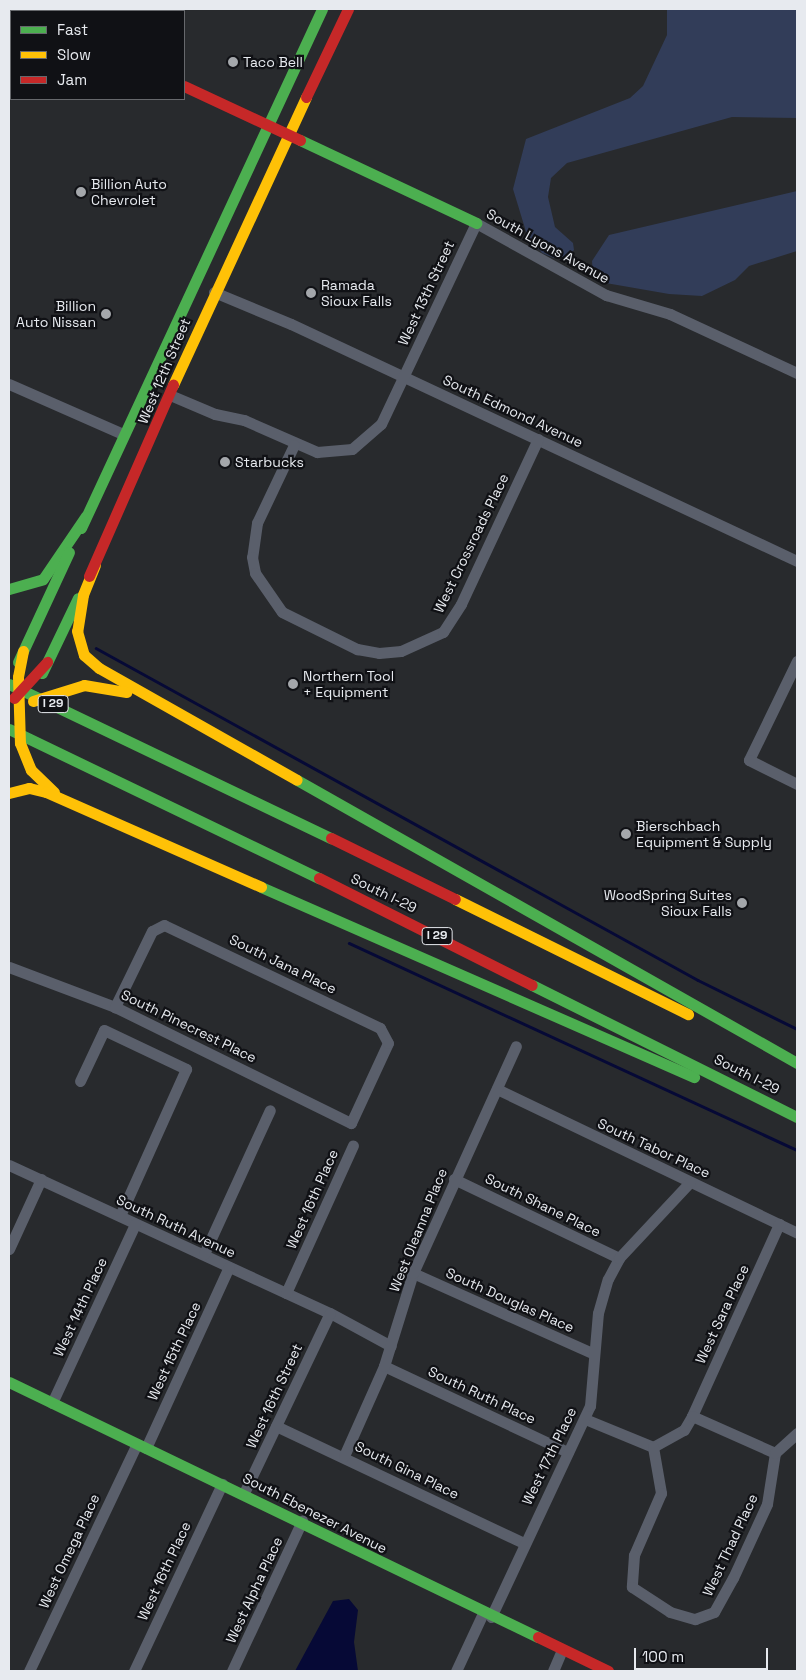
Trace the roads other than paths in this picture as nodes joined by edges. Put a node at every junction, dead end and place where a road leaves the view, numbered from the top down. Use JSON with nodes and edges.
{"nodes":[{"id":1,"x":322,"y":9,"type":"edge"},
{"id":2,"x":348,"y":9,"type":"edge"},
{"id":3,"x":185,"y":86,"type":"edge"},
{"id":4,"x":267,"y":124,"type":"junction"},
{"id":5,"x":288,"y":134,"type":"junction"},
{"id":6,"x":476,"y":223,"type":"junction"},
{"id":7,"x":214,"y":292,"type":"junction"},
{"id":8,"x":797,"y":373,"type":"edge"},
{"id":9,"x":404,"y":376,"type":"junction"},
{"id":10,"x":9,"y":384,"type":"edge"},
{"id":11,"x":170,"y":395,"type":"junction"},
{"id":12,"x":123,"y":434,"type":"junction"},
{"id":13,"x":538,"y":439,"type":"junction"},
{"id":14,"x":294,"y":445,"type":"junction"},
{"id":15,"x":86,"y":516,"type":"junction"},
{"id":16,"x":797,"y":561,"type":"edge"},
{"id":17,"x":95,"y":565,"type":"junction"},
{"id":18,"x":9,"y":589,"type":"edge"},
{"id":19,"x":23,"y":651,"type":"junction"},
{"id":20,"x":797,"y":661,"type":"edge"},
{"id":21,"x":47,"y":662,"type":"junction"},
{"id":22,"x":9,"y":683,"type":"edge"},
{"id":23,"x":13,"y":699,"type":"edge"},
{"id":24,"x":151,"y":701,"type":"junction"},
{"id":25,"x":28,"y":703,"type":"junction"},
{"id":26,"x":19,"y":711,"type":"junction"},
{"id":27,"x":12,"y":725,"type":"edge"},
{"id":28,"x":9,"y":746,"type":"edge"},
{"id":29,"x":797,"y":784,"type":"edge"},
{"id":30,"x":9,"y":793,"type":"edge"},
{"id":31,"x":68,"y":801,"type":"junction"},
{"id":32,"x":9,"y":967,"type":"edge"},
{"id":33,"x":115,"y":1007,"type":"junction"},
{"id":34,"x":516,"y":1046,"type":"dead end"},
{"id":35,"x":797,"y":1063,"type":"edge"},
{"id":36,"x":797,"y":1069,"type":"edge"},
{"id":37,"x":80,"y":1081,"type":"dead end"},
{"id":38,"x":497,"y":1090,"type":"junction"},
{"id":39,"x":270,"y":1110,"type":"dead end"},
{"id":40,"x":797,"y":1119,"type":"edge"},
{"id":41,"x":352,"y":1123,"type":"joint"},
{"id":42,"x":353,"y":1145,"type":"dead end"},
{"id":43,"x":9,"y":1165,"type":"edge"},
{"id":44,"x":41,"y":1179,"type":"junction"},
{"id":45,"x":454,"y":1179,"type":"junction"},
{"id":46,"x":690,"y":1182,"type":"junction"},
{"id":47,"x":120,"y":1216,"type":"junction"},
{"id":48,"x":135,"y":1224,"type":"junction"},
{"id":49,"x":779,"y":1224,"type":"junction"},
{"id":50,"x":797,"y":1232,"type":"edge"},
{"id":51,"x":9,"y":1249,"type":"edge"},
{"id":52,"x":204,"y":1254,"type":"junction"},
{"id":53,"x":619,"y":1258,"type":"junction"},
{"id":54,"x":229,"y":1267,"type":"junction"},
{"id":55,"x":413,"y":1273,"type":"junction"},
{"id":56,"x":286,"y":1293,"type":"junction"},
{"id":57,"x":330,"y":1313,"type":"junction"},
{"id":58,"x":391,"y":1346,"type":"junction"},
{"id":59,"x":594,"y":1354,"type":"junction"},
{"id":60,"x":384,"y":1366,"type":"junction"},
{"id":61,"x":10,"y":1385,"type":"edge"},
{"id":62,"x":52,"y":1403,"type":"junction"},
{"id":63,"x":692,"y":1416,"type":"junction"},
{"id":64,"x":584,"y":1419,"type":"junction"},
{"id":65,"x":276,"y":1426,"type":"junction"},
{"id":66,"x":797,"y":1433,"type":"edge"},
{"id":67,"x":142,"y":1446,"type":"junction"},
{"id":68,"x":654,"y":1447,"type":"junction"},
{"id":69,"x":568,"y":1452,"type":"junction"},
{"id":70,"x":775,"y":1454,"type":"junction"},
{"id":71,"x":344,"y":1456,"type":"junction"},
{"id":72,"x":222,"y":1484,"type":"junction"},
{"id":73,"x":244,"y":1493,"type":"junction"},
{"id":74,"x":302,"y":1522,"type":"junction"},
{"id":75,"x":524,"y":1543,"type":"junction"},
{"id":76,"x":487,"y":1615,"type":"junction"},
{"id":77,"x":562,"y":1650,"type":"junction"},
{"id":78,"x":29,"y":1671,"type":"edge"},
{"id":79,"x":134,"y":1671,"type":"edge"},
{"id":80,"x":232,"y":1671,"type":"edge"},
{"id":81,"x":456,"y":1671,"type":"edge"},
{"id":82,"x":553,"y":1671,"type":"edge"},
{"id":83,"x":608,"y":1671,"type":"edge"}],
"edges":[{"from":1,"to":4,"type":"main road","name":"West 12th Street"},
{"from":2,"to":5,"type":"main road","name":"West 12th Street"},
{"from":3,"to":4,"type":"main road","name":"South Lyons Avenue"},
{"from":4,"to":5,"type":"main road","name":"South Lyons Avenue"},
{"from":4,"to":12,"type":"main road","name":"West 12th Street"},
{"from":5,"to":6,"type":"main road","name":"South Lyons Avenue"},
{"from":5,"to":7,"type":"main road","name":"West 12th Street"},
{"from":6,"to":8,"type":"street","name":"South Lyons Avenue"},
{"from":6,"to":9,"type":"street","name":"West 13th Street"},
{"from":7,"to":9,"type":"street","name":"South Edmond Avenue"},
{"from":7,"to":11,"type":"main road","name":"West 12th Street"},
{"from":9,"to":13,"type":"street","name":"South Edmond Avenue"},
{"from":9,"to":14,"type":"street","name":"West 13th Street"},
{"from":10,"to":12,"type":"street"},
{"from":11,"to":14,"type":"street","name":"West 13th Street"},
{"from":11,"to":17,"type":"main road","name":"West 12th Street"},
{"from":12,"to":15,"type":"main road","name":"West 12th Street"},
{"from":13,"to":14,"type":"street","name":"West Crossroads Place"},
{"from":13,"to":16,"type":"street","name":"South Edmond Avenue"},
{"from":15,"to":18,"type":"main road"},
{"from":15,"to":19,"type":"main road","name":"West 12th Street"},
{"from":17,"to":21,"type":"main road","name":"West 12th Street"},
{"from":17,"to":24,"type":"main road"},
{"from":19,"to":22,"type":"main road","name":"West 12th Street"},
{"from":19,"to":23,"type":"main road"},
{"from":20,"to":29,"type":"street"},
{"from":21,"to":23,"type":"main road"},
{"from":21,"to":25,"type":"main road","name":"West 12th Street"},
{"from":22,"to":36,"type":"main road","name":"South I-29","number":"I 29"},
{"from":23,"to":26,"type":"main road"},
{"from":24,"to":25,"type":"main road"},
{"from":24,"to":35,"type":"main road"},
{"from":25,"to":26,"type":"main road"},
{"from":25,"to":27,"type":"main road","name":"West 12th Street"},
{"from":26,"to":27,"type":"main road"},
{"from":27,"to":28,"type":"main road","name":"West 12th Street"},
{"from":27,"to":31,"type":"main road"},
{"from":27,"to":40,"type":"main road","name":"South I-29","number":"I 29"},
{"from":30,"to":31,"type":"main road"},
{"from":31,"to":40,"type":"main road"},
{"from":32,"to":33,"type":"street","name":"South Pinecrest Place"},
{"from":33,"to":41,"type":"street","name":"South Pinecrest Place"},
{"from":33,"to":41,"type":"street","name":"South Jana Place"},
{"from":34,"to":38,"type":"street","name":"West Oleanna Place"},
{"from":37,"to":47,"type":"street"},
{"from":38,"to":45,"type":"street","name":"West Oleanna Place"},
{"from":38,"to":46,"type":"street","name":"South Tabor Place"},
{"from":39,"to":52,"type":"street"},
{"from":42,"to":56,"type":"street","name":"West 16th Place"},
{"from":43,"to":44,"type":"street","name":"South Ruth Avenue"},
{"from":44,"to":47,"type":"street","name":"South Ruth Avenue"},
{"from":44,"to":51,"type":"street"},
{"from":45,"to":53,"type":"street","name":"South Shane Place"},
{"from":45,"to":55,"type":"street","name":"West Oleanna Place"},
{"from":46,"to":49,"type":"street","name":"South Tabor Place"},
{"from":46,"to":53,"type":"street","name":"West 17th Place"},
{"from":47,"to":48,"type":"street","name":"South Ruth Avenue"},
{"from":48,"to":52,"type":"street","name":"South Ruth Avenue"},
{"from":48,"to":62,"type":"street","name":"West 14th Place"},
{"from":49,"to":50,"type":"street","name":"South Tabor Place"},
{"from":49,"to":63,"type":"street","name":"West Sara Place"},
{"from":52,"to":54,"type":"street","name":"South Ruth Avenue"},
{"from":53,"to":59,"type":"street","name":"West 17th Place"},
{"from":54,"to":56,"type":"street","name":"South Ruth Avenue"},
{"from":54,"to":67,"type":"street","name":"West 15th Place"},
{"from":55,"to":58,"type":"street","name":"West Oleanna Place"},
{"from":55,"to":59,"type":"street","name":"South Douglas Place"},
{"from":56,"to":57,"type":"street","name":"South Ruth Avenue"},
{"from":57,"to":58,"type":"street"},
{"from":57,"to":65,"type":"street","name":"West 16th Street"},
{"from":58,"to":60,"type":"street","name":"West Oleanna Place"},
{"from":59,"to":64,"type":"street","name":"West 17th Place"},
{"from":60,"to":69,"type":"street","name":"South Ruth Place"},
{"from":60,"to":71,"type":"street","name":"West Oleanna Place"},
{"from":61,"to":62,"type":"main road","name":"South Ebenezer Avenue"},
{"from":62,"to":67,"type":"main road","name":"South Ebenezer Avenue"},
{"from":63,"to":68,"type":"street"},
{"from":63,"to":70,"type":"street"},
{"from":64,"to":68,"type":"street"},
{"from":64,"to":69,"type":"street","name":"West 17th Place"},
{"from":65,"to":71,"type":"street","name":"South Gina Place"},
{"from":65,"to":73,"type":"street","name":"West 16th Street"},
{"from":66,"to":70,"type":"street"},
{"from":67,"to":72,"type":"main road","name":"South Ebenezer Avenue"},
{"from":67,"to":78,"type":"street","name":"West Omega Place"},
{"from":68,"to":70,"type":"street","name":"West Thad Place"},
{"from":69,"to":75,"type":"street","name":"West 17th Place"},
{"from":71,"to":75,"type":"street","name":"South Gina Place"},
{"from":72,"to":73,"type":"main road","name":"South Ebenezer Avenue"},
{"from":72,"to":79,"type":"street","name":"West 16th Place"},
{"from":73,"to":74,"type":"main road","name":"South Ebenezer Avenue"},
{"from":74,"to":76,"type":"main road","name":"South Ebenezer Avenue"},
{"from":74,"to":80,"type":"street","name":"West Alpha Place"},
{"from":75,"to":76,"type":"street","name":"West 17th Place"},
{"from":76,"to":77,"type":"main road","name":"South Ebenezer Avenue"},
{"from":76,"to":81,"type":"street","name":"West 17th Place"},
{"from":77,"to":82,"type":"street"},
{"from":77,"to":83,"type":"main road","name":"South Ebenezer Avenue"}]}
